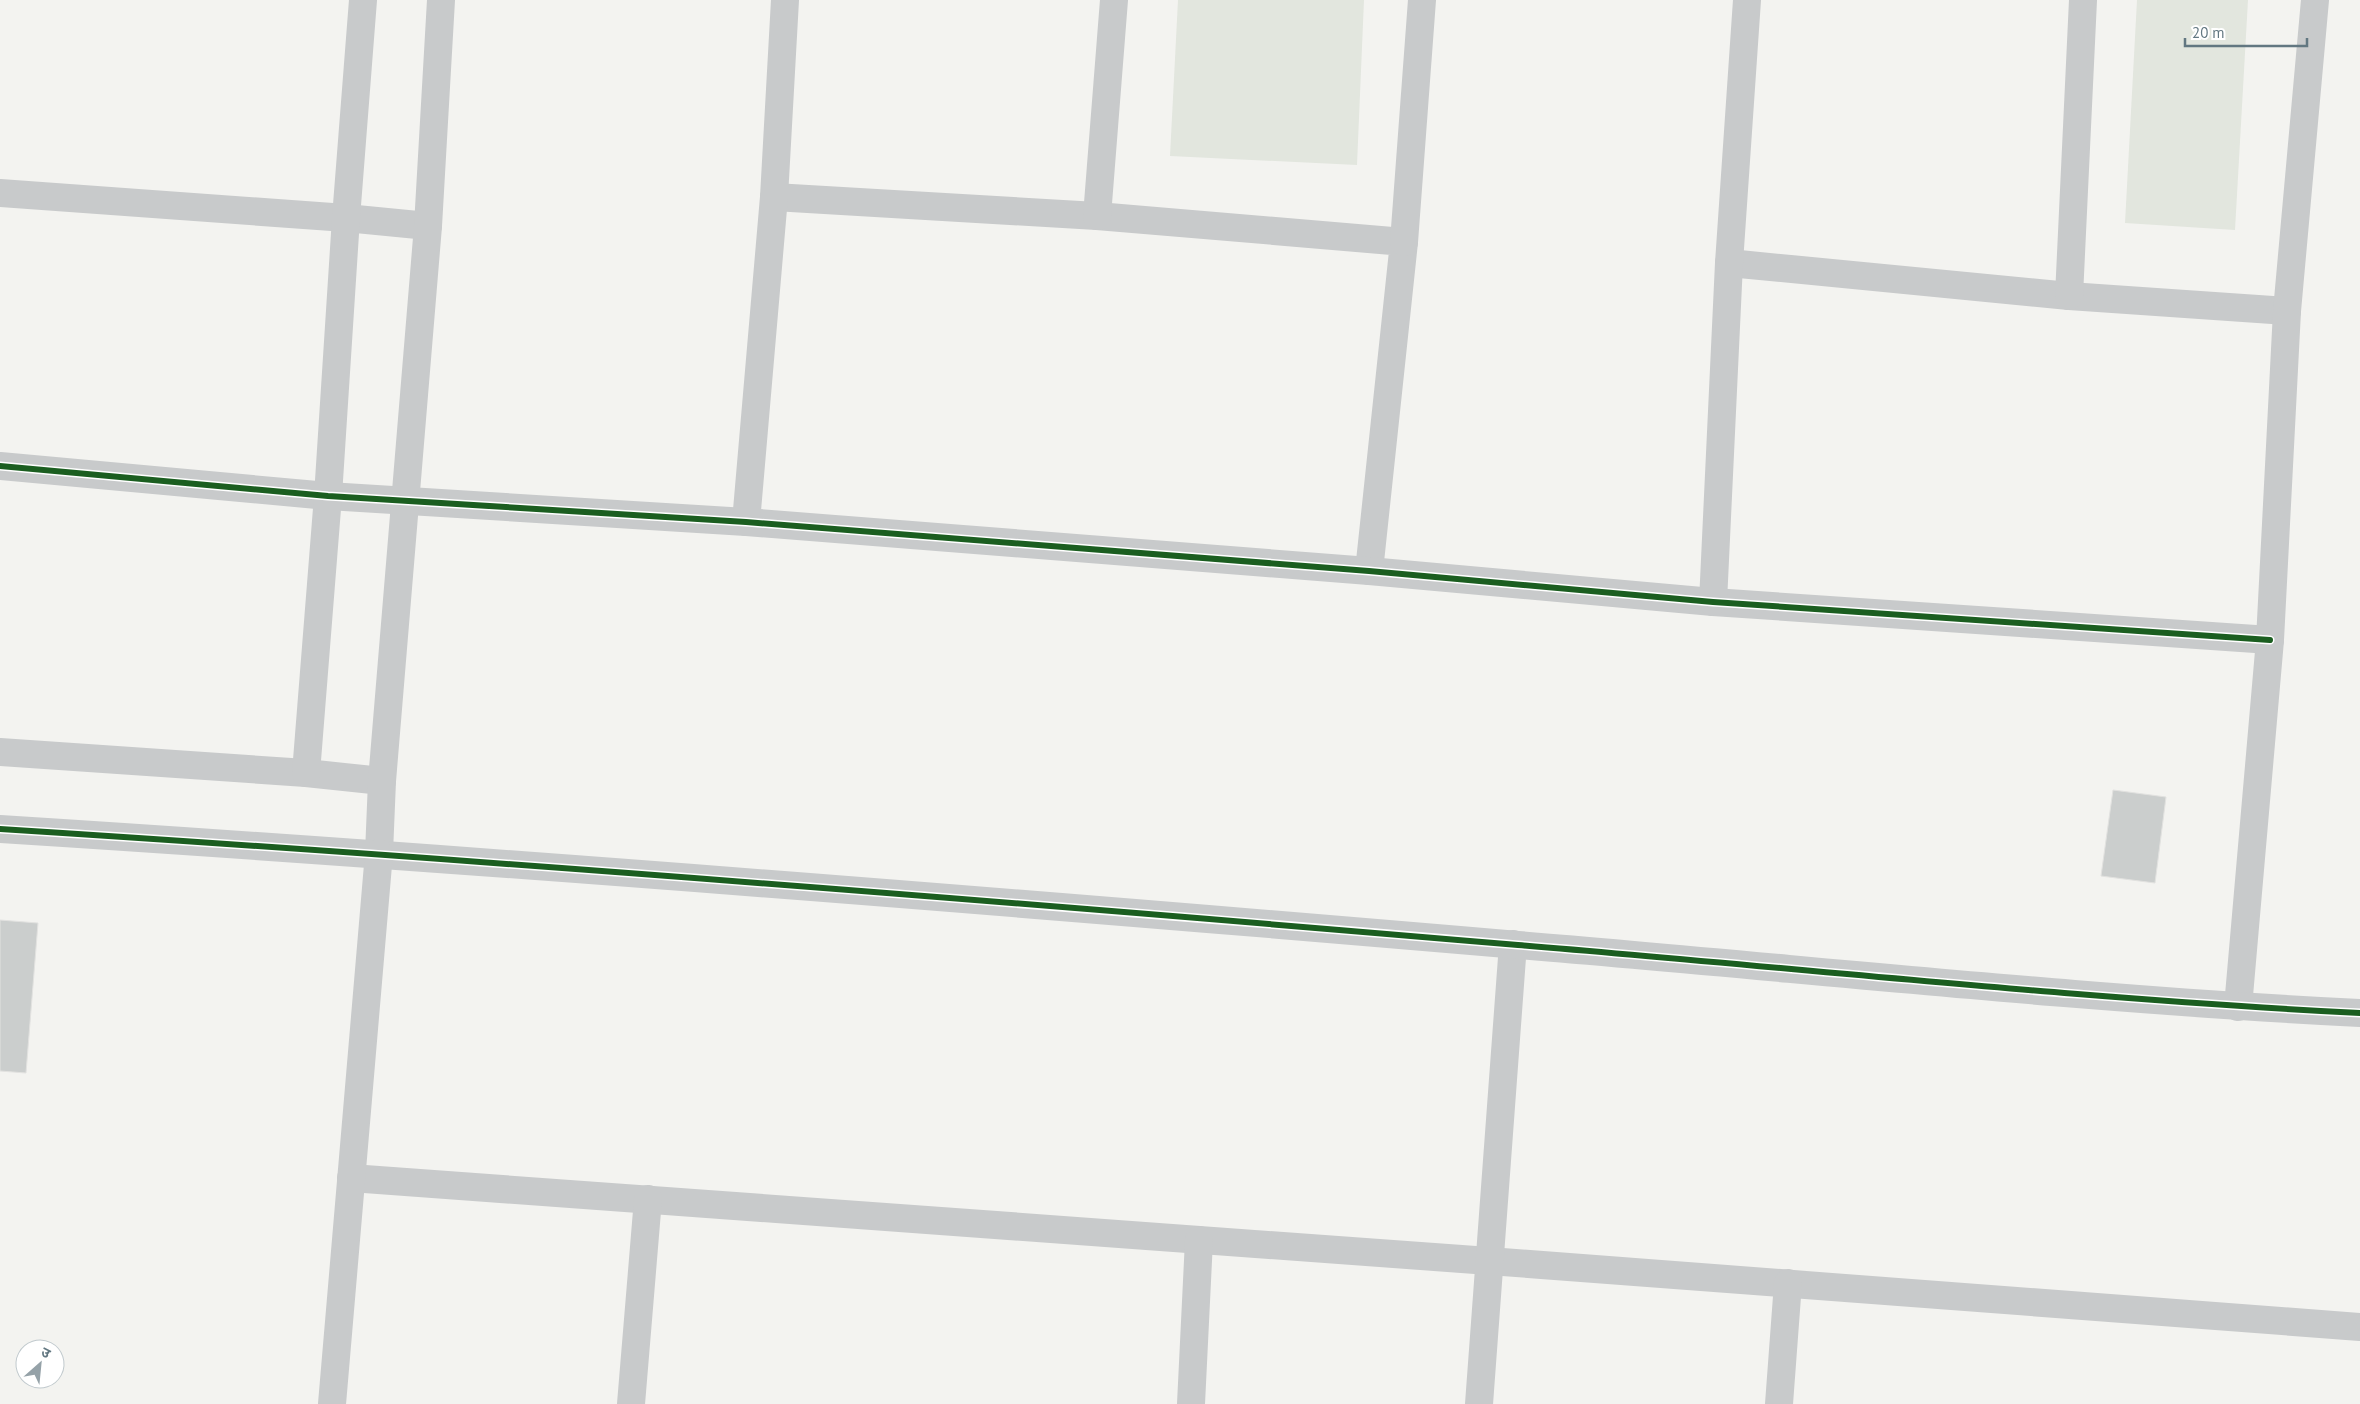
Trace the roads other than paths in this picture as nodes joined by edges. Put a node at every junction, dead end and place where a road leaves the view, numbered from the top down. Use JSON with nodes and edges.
{"nodes":[{"id":1,"x":363,"y":0,"type":"edge"},
{"id":2,"x":440,"y":0,"type":"edge"},
{"id":3,"x":785,"y":0,"type":"edge"},
{"id":4,"x":1114,"y":0,"type":"edge"},
{"id":5,"x":1422,"y":0,"type":"edge"},
{"id":6,"x":1747,"y":0,"type":"edge"},
{"id":7,"x":2083,"y":0,"type":"edge"},
{"id":8,"x":2315,"y":0,"type":"edge"},
{"id":9,"x":0,"y":193,"type":"edge"},
{"id":10,"x":774,"y":197,"type":"junction"},
{"id":11,"x":1097,"y":216,"type":"junction"},
{"id":12,"x":346,"y":218,"type":"junction"},
{"id":13,"x":428,"y":226,"type":"junction"},
{"id":14,"x":1404,"y":242,"type":"junction"},
{"id":15,"x":1729,"y":263,"type":"junction"},
{"id":16,"x":2069,"y":296,"type":"junction"},
{"id":17,"x":2287,"y":311,"type":"junction"},
{"id":18,"x":0,"y":466,"type":"edge"},
{"id":19,"x":328,"y":496,"type":"junction"},
{"id":20,"x":406,"y":501,"type":"junction"},
{"id":21,"x":746,"y":522,"type":"junction"},
{"id":22,"x":1369,"y":571,"type":"junction"},
{"id":23,"x":1713,"y":602,"type":"junction"},
{"id":24,"x":2270,"y":640,"type":"junction"},
{"id":25,"x":0,"y":752,"type":"edge"},
{"id":26,"x":306,"y":773,"type":"junction"},
{"id":27,"x":382,"y":781,"type":"junction"},
{"id":28,"x":0,"y":829,"type":"edge"},
{"id":29,"x":379,"y":853,"type":"junction"},
{"id":30,"x":1513,"y":944,"type":"junction"},
{"id":31,"x":2238,"y":1007,"type":"junction"},
{"id":32,"x":2360,"y":1013,"type":"edge"},
{"id":33,"x":351,"y":1178,"type":"junction"},
{"id":34,"x":648,"y":1200,"type":"junction"},
{"id":35,"x":1199,"y":1240,"type":"junction"},
{"id":36,"x":1489,"y":1261,"type":"junction"},
{"id":37,"x":1788,"y":1283,"type":"junction"},
{"id":38,"x":2360,"y":1327,"type":"edge"},
{"id":39,"x":332,"y":1404,"type":"edge"},
{"id":40,"x":631,"y":1404,"type":"edge"},
{"id":41,"x":1190,"y":1404,"type":"edge"},
{"id":42,"x":1479,"y":1404,"type":"edge"},
{"id":43,"x":1779,"y":1404,"type":"edge"}],
"edges":[{"from":1,"to":12,"type":"street"},
{"from":2,"to":13,"type":"street"},
{"from":3,"to":10,"type":"street"},
{"from":4,"to":11,"type":"street"},
{"from":5,"to":14,"type":"street"},
{"from":6,"to":15,"type":"street"},
{"from":7,"to":16,"type":"street"},
{"from":8,"to":17,"type":"street"},
{"from":9,"to":12,"type":"street"},
{"from":10,"to":11,"type":"street"},
{"from":10,"to":21,"type":"street"},
{"from":11,"to":14,"type":"street"},
{"from":12,"to":13,"type":"street"},
{"from":12,"to":19,"type":"street"},
{"from":13,"to":20,"type":"street"},
{"from":14,"to":22,"type":"street"},
{"from":15,"to":16,"type":"street"},
{"from":15,"to":23,"type":"street"},
{"from":16,"to":17,"type":"street"},
{"from":17,"to":24,"type":"street"},
{"from":18,"to":19,"type":"street"},
{"from":19,"to":20,"type":"street"},
{"from":19,"to":26,"type":"street"},
{"from":20,"to":21,"type":"street"},
{"from":20,"to":27,"type":"street"},
{"from":21,"to":22,"type":"street"},
{"from":22,"to":23,"type":"street"},
{"from":23,"to":24,"type":"street"},
{"from":24,"to":31,"type":"street"},
{"from":25,"to":26,"type":"street"},
{"from":26,"to":27,"type":"street"},
{"from":27,"to":29,"type":"street"},
{"from":28,"to":29,"type":"street"},
{"from":29,"to":30,"type":"street"},
{"from":29,"to":33,"type":"street"},
{"from":30,"to":31,"type":"street"},
{"from":30,"to":36,"type":"street"},
{"from":31,"to":32,"type":"street"},
{"from":33,"to":34,"type":"street"},
{"from":33,"to":39,"type":"street"},
{"from":34,"to":35,"type":"street"},
{"from":34,"to":40,"type":"street"},
{"from":35,"to":36,"type":"street"},
{"from":35,"to":41,"type":"street"},
{"from":36,"to":37,"type":"street"},
{"from":36,"to":42,"type":"street"},
{"from":37,"to":38,"type":"street"},
{"from":37,"to":43,"type":"street"}]}
